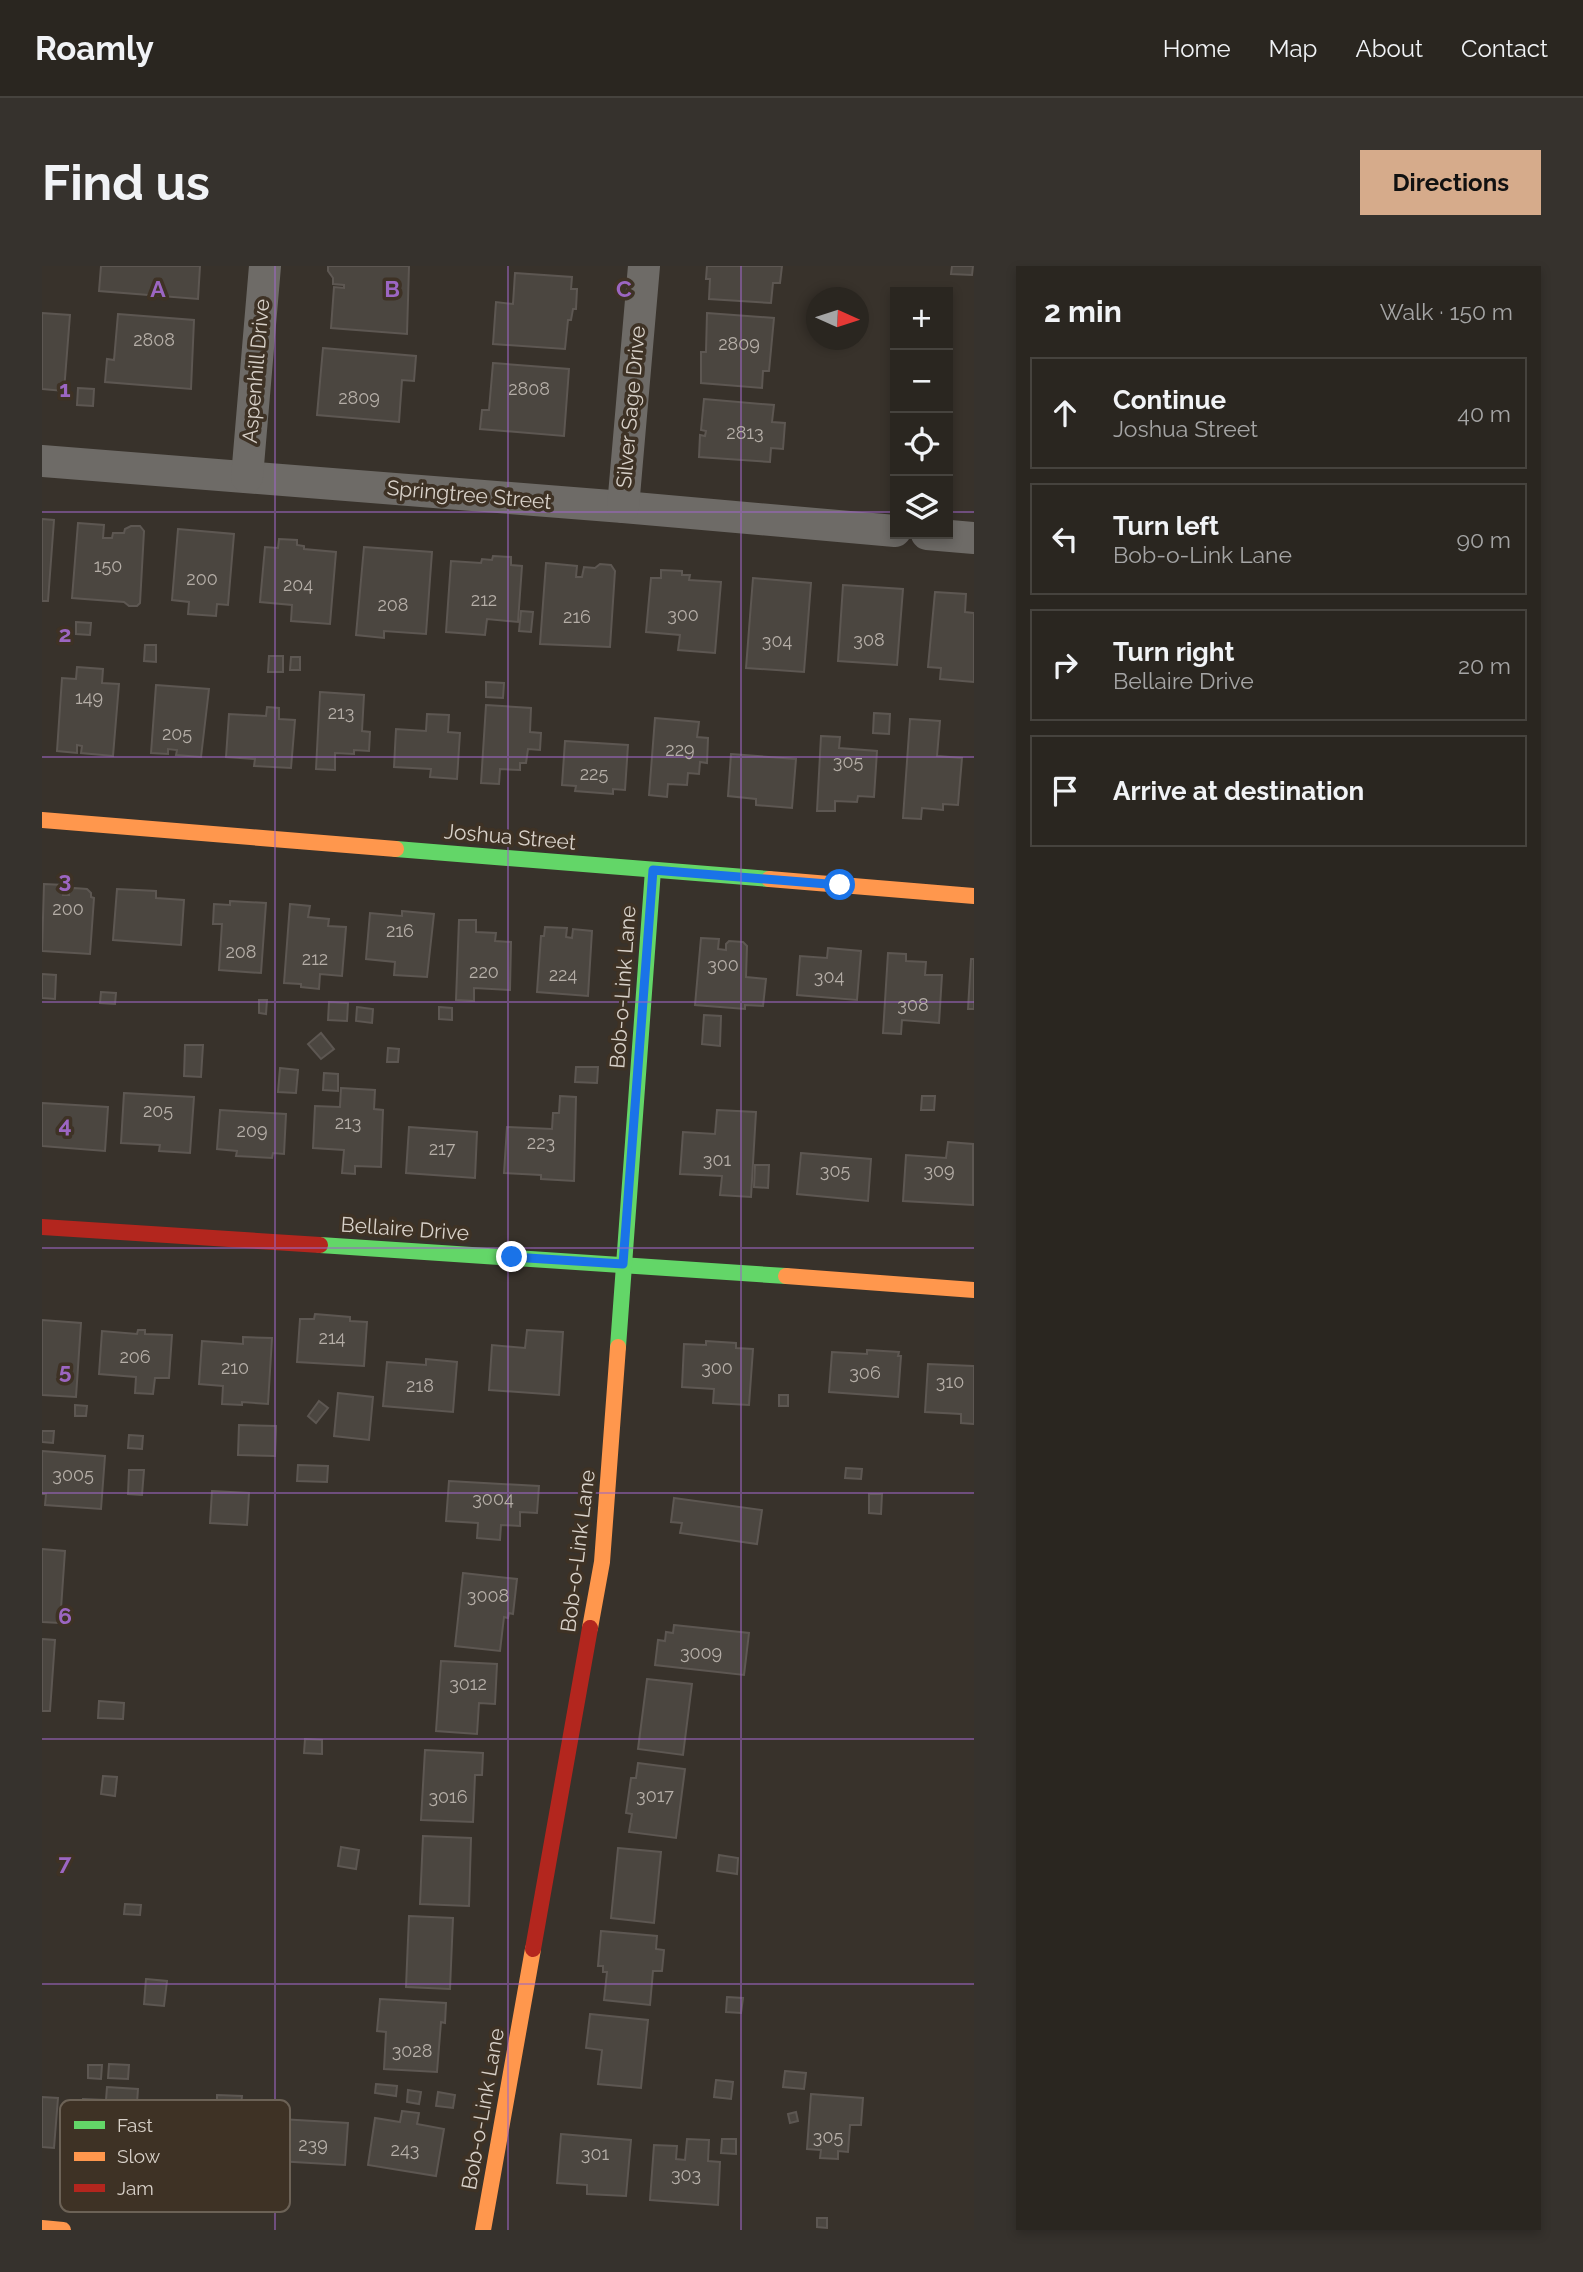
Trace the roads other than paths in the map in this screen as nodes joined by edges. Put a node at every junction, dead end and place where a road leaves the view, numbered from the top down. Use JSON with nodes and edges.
{"nodes":[{"id":1,"x":265,"y":266,"type":"edge"},
{"id":2,"x":644,"y":266,"type":"edge"},
{"id":3,"x":42,"y":461,"type":"edge"},
{"id":4,"x":247,"y":477,"type":"junction"},
{"id":5,"x":623,"y":507,"type":"junction"},
{"id":6,"x":890,"y":531,"type":"edge"},
{"id":7,"x":953,"y":536,"type":"edge"},
{"id":8,"x":974,"y":538,"type":"edge"},
{"id":9,"x":42,"y":820,"type":"edge"},
{"id":10,"x":653,"y":870,"type":"junction"},
{"id":11,"x":974,"y":896,"type":"edge"},
{"id":12,"x":42,"y":1227,"type":"edge"},
{"id":13,"x":623,"y":1264,"type":"junction"},
{"id":14,"x":974,"y":1290,"type":"edge"},
{"id":15,"x":42,"y":2228,"type":"edge"},
{"id":16,"x":63,"y":2230,"type":"edge"},
{"id":17,"x":483,"y":2230,"type":"edge"}],
"edges":[{"from":1,"to":4,"type":"street","name":"Aspenhill Drive"},
{"from":2,"to":5,"type":"street","name":"Silver Sage Drive"},
{"from":3,"to":4,"type":"street","name":"Springtree Street"},
{"from":4,"to":5,"type":"street","name":"Springtree Street"},
{"from":5,"to":6,"type":"street","name":"Springtree Street"},
{"from":7,"to":8,"type":"street"},
{"from":9,"to":10,"type":"street","name":"Joshua Street"},
{"from":10,"to":11,"type":"street","name":"Joshua Street"},
{"from":10,"to":13,"type":"street","name":"Bob-o-Link Lane"},
{"from":12,"to":13,"type":"street","name":"Bellaire Drive"},
{"from":13,"to":14,"type":"street","name":"Bellaire Drive"},
{"from":13,"to":17,"type":"street","name":"Bob-o-Link Lane"},
{"from":15,"to":16,"type":"street"}]}
